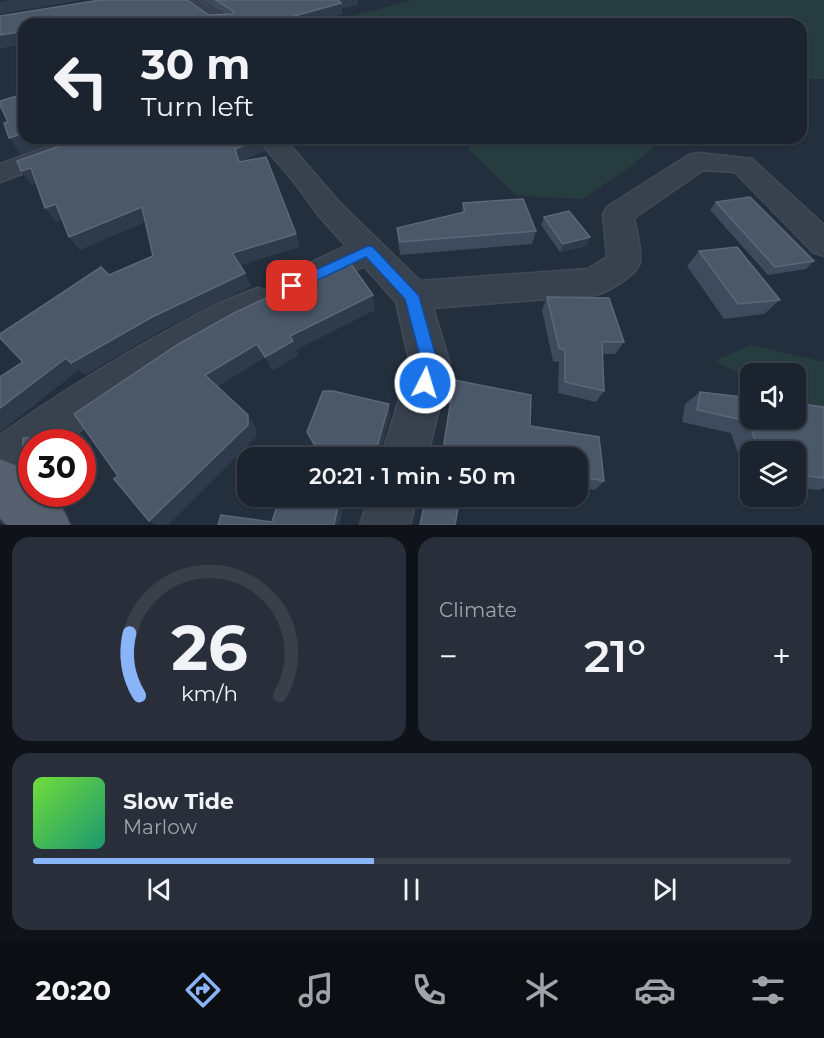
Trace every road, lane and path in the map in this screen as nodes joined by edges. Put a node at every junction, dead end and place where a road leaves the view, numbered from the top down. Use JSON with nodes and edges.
{"nodes":[{"id":1,"x":186,"y":0,"type":"edge"},
{"id":2,"x":216,"y":18,"type":"edge"},
{"id":3,"x":79,"y":144,"type":"edge"},
{"id":4,"x":275,"y":144,"type":"edge"},
{"id":5,"x":0,"y":173,"type":"edge"},
{"id":6,"x":824,"y":244,"type":"edge"},
{"id":7,"x":368,"y":250,"type":"junction"},
{"id":8,"x":412,"y":296,"type":"junction"},
{"id":9,"x":407,"y":447,"type":"edge"},
{"id":10,"x":0,"y":463,"type":"edge"},
{"id":11,"x":0,"y":483,"type":"edge"},
{"id":12,"x":390,"y":507,"type":"edge"},
{"id":13,"x":45,"y":525,"type":"edge"},
{"id":14,"x":385,"y":525,"type":"edge"}],
"edges":[{"from":1,"to":2,"type":"street"},
{"from":3,"to":5,"type":"street"},
{"from":4,"to":7,"type":"street"},
{"from":6,"to":8,"type":"street"},
{"from":7,"to":8,"type":"street"},
{"from":7,"to":10,"type":"street"},
{"from":8,"to":9,"type":"street"},
{"from":11,"to":13,"type":"main road"},
{"from":12,"to":14,"type":"street"}]}
